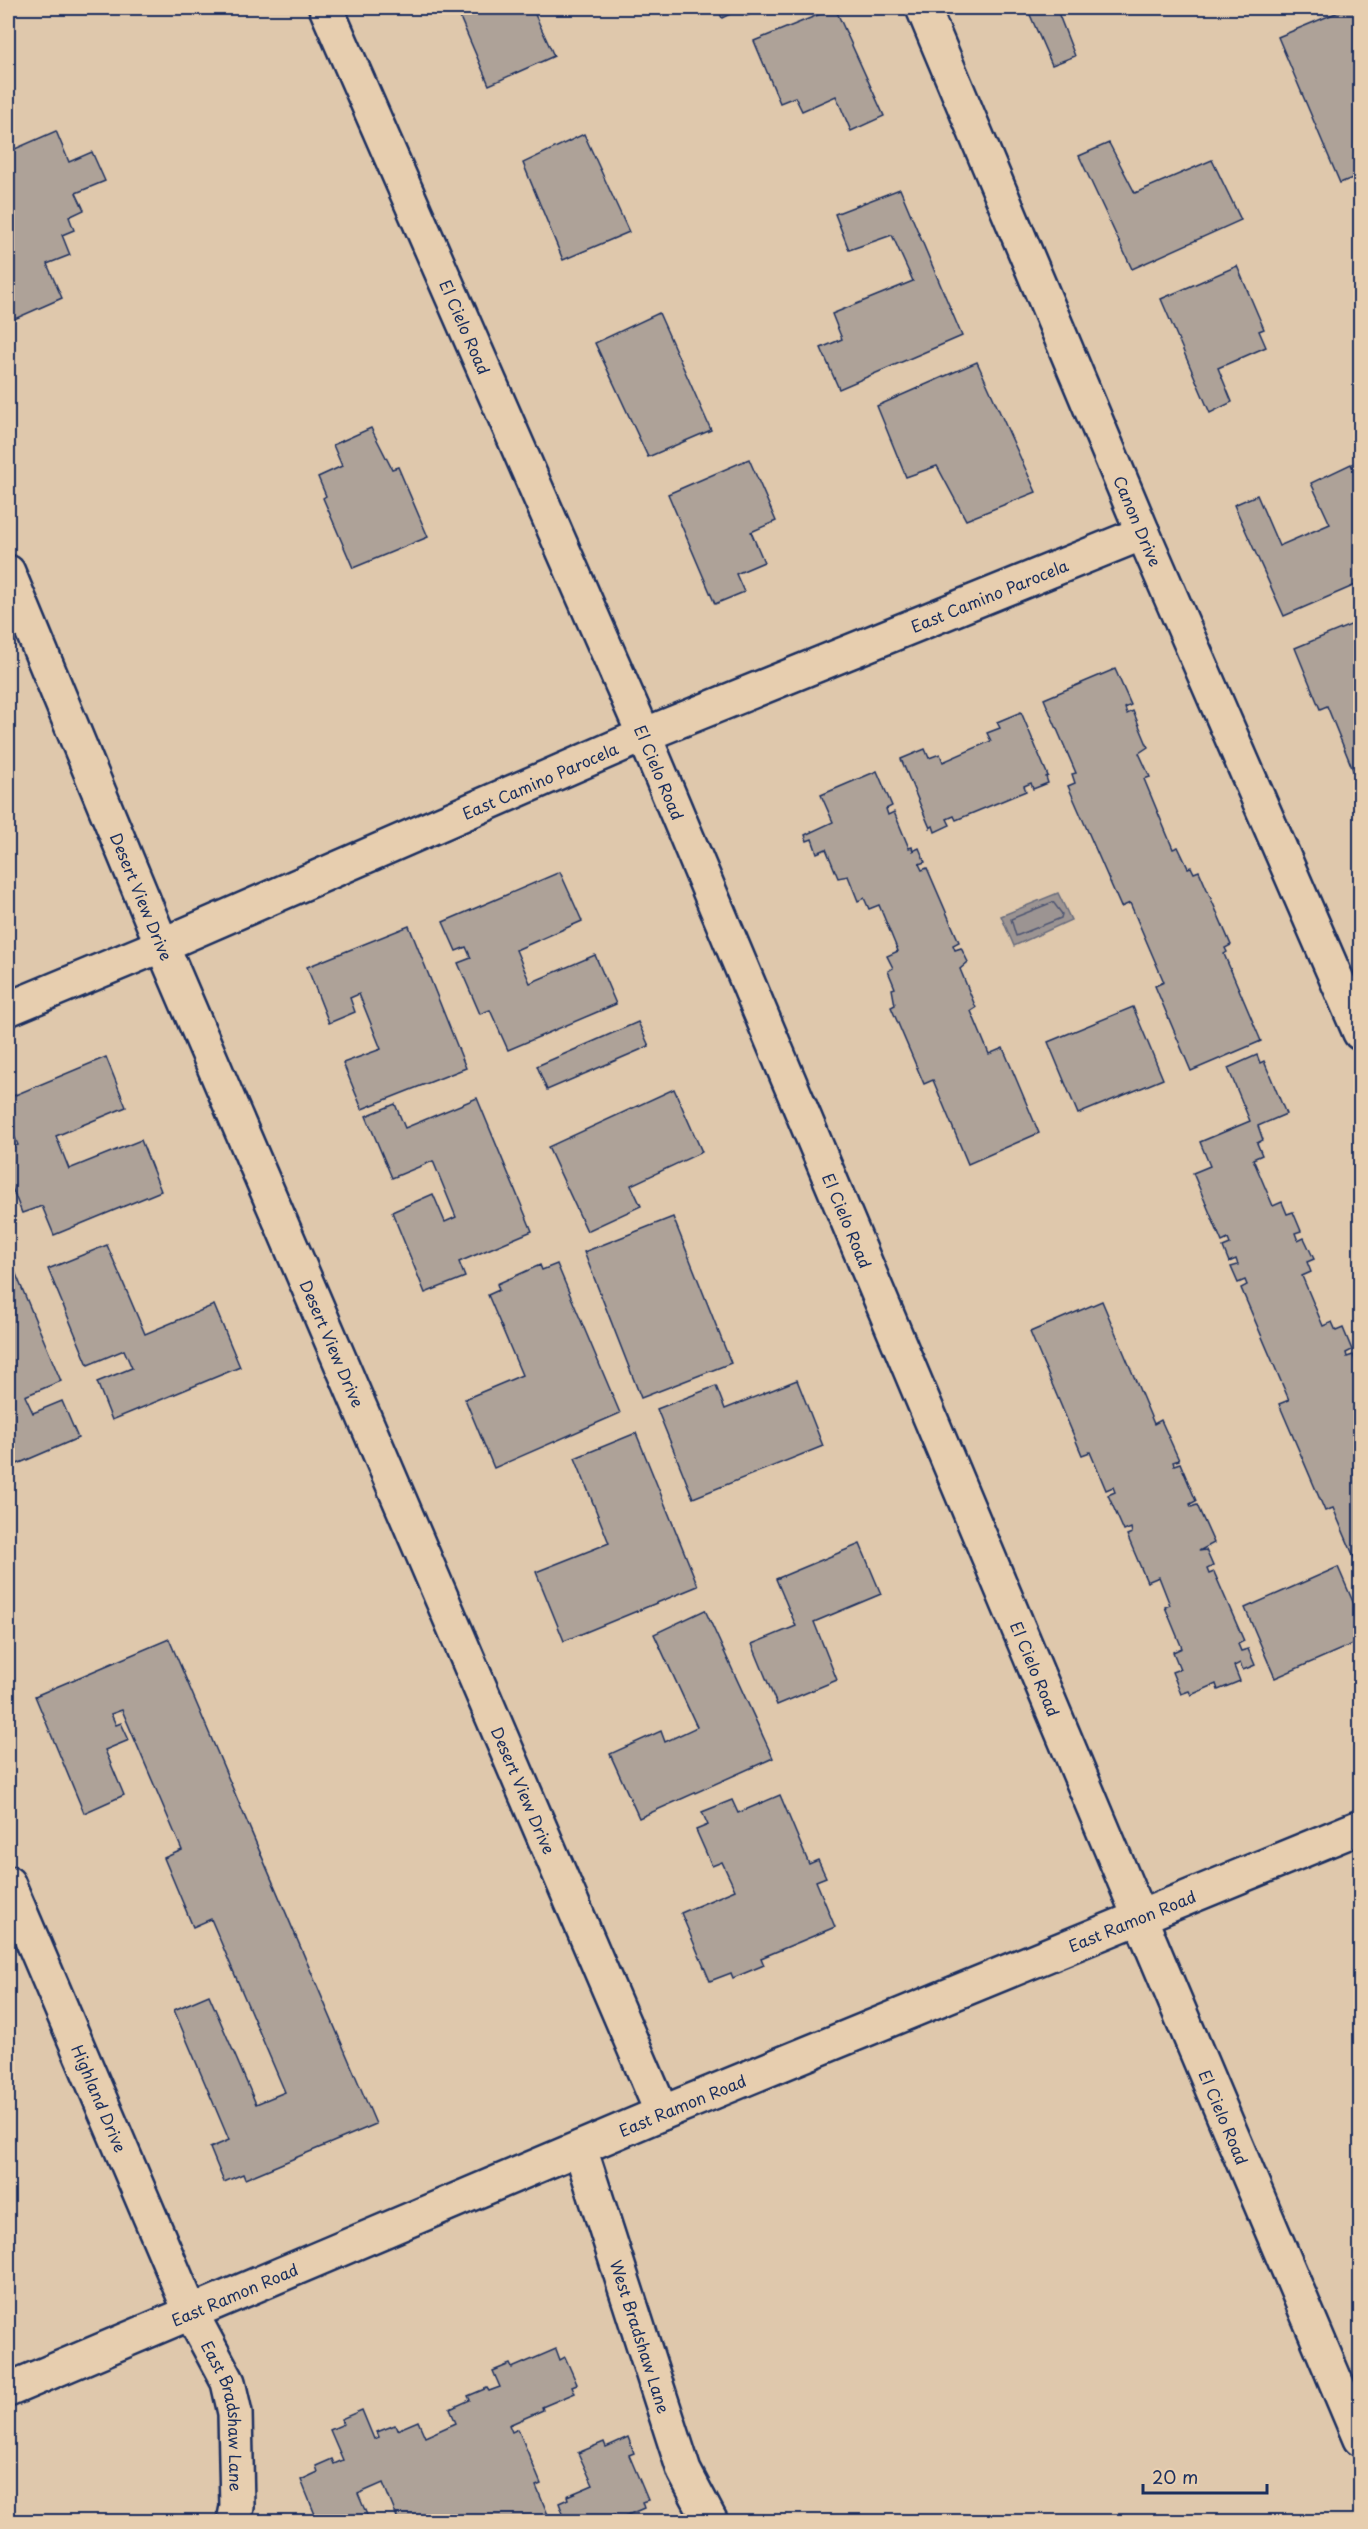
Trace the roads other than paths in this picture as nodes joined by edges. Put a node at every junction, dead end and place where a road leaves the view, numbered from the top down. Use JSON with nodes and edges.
{"nodes":[{"id":1,"x":327,"y":8,"type":"edge"},
{"id":2,"x":922,"y":8,"type":"edge"},
{"id":3,"x":1143,"y":533,"type":"junction"},
{"id":4,"x":8,"y":572,"type":"edge"},
{"id":5,"x":644,"y":735,"type":"junction"},
{"id":6,"x":162,"y":945,"type":"junction"},
{"id":7,"x":8,"y":1009,"type":"edge"},
{"id":8,"x":1360,"y":1033,"type":"edge"},
{"id":9,"x":1360,"y":1827,"type":"edge"},
{"id":10,"x":8,"y":1883,"type":"edge"},
{"id":11,"x":1140,"y":1918,"type":"junction"},
{"id":12,"x":662,"y":2113,"type":"junction"},
{"id":13,"x":580,"y":2148,"type":"junction"},
{"id":14,"x":191,"y":2313,"type":"junction"},
{"id":15,"x":8,"y":2390,"type":"edge"},
{"id":16,"x":1360,"y":2439,"type":"edge"},
{"id":17,"x":234,"y":2522,"type":"edge"},
{"id":18,"x":711,"y":2522,"type":"edge"}],
"edges":[{"from":1,"to":5,"type":"street","name":"El Cielo Road"},
{"from":2,"to":3,"type":"street","name":"Canon Drive"},
{"from":3,"to":5,"type":"street","name":"East Camino Parocela"},
{"from":3,"to":8,"type":"street","name":"Canon Drive"},
{"from":4,"to":6,"type":"street","name":"Desert View Drive"},
{"from":5,"to":6,"type":"street","name":"East Camino Parocela"},
{"from":5,"to":11,"type":"street","name":"El Cielo Road"},
{"from":6,"to":7,"type":"street","name":"East Camino Parocela"},
{"from":6,"to":12,"type":"street","name":"Desert View Drive"},
{"from":9,"to":11,"type":"street","name":"East Ramon Road"},
{"from":10,"to":14,"type":"street","name":"Highland Drive"},
{"from":11,"to":12,"type":"street","name":"East Ramon Road"},
{"from":11,"to":16,"type":"street","name":"El Cielo Road"},
{"from":12,"to":13,"type":"street","name":"East Ramon Road"},
{"from":13,"to":14,"type":"street","name":"East Ramon Road"},
{"from":13,"to":18,"type":"street","name":"West Bradshaw Lane"},
{"from":14,"to":15,"type":"street","name":"East Ramon Road"},
{"from":14,"to":17,"type":"street","name":"East Bradshaw Lane"}]}
